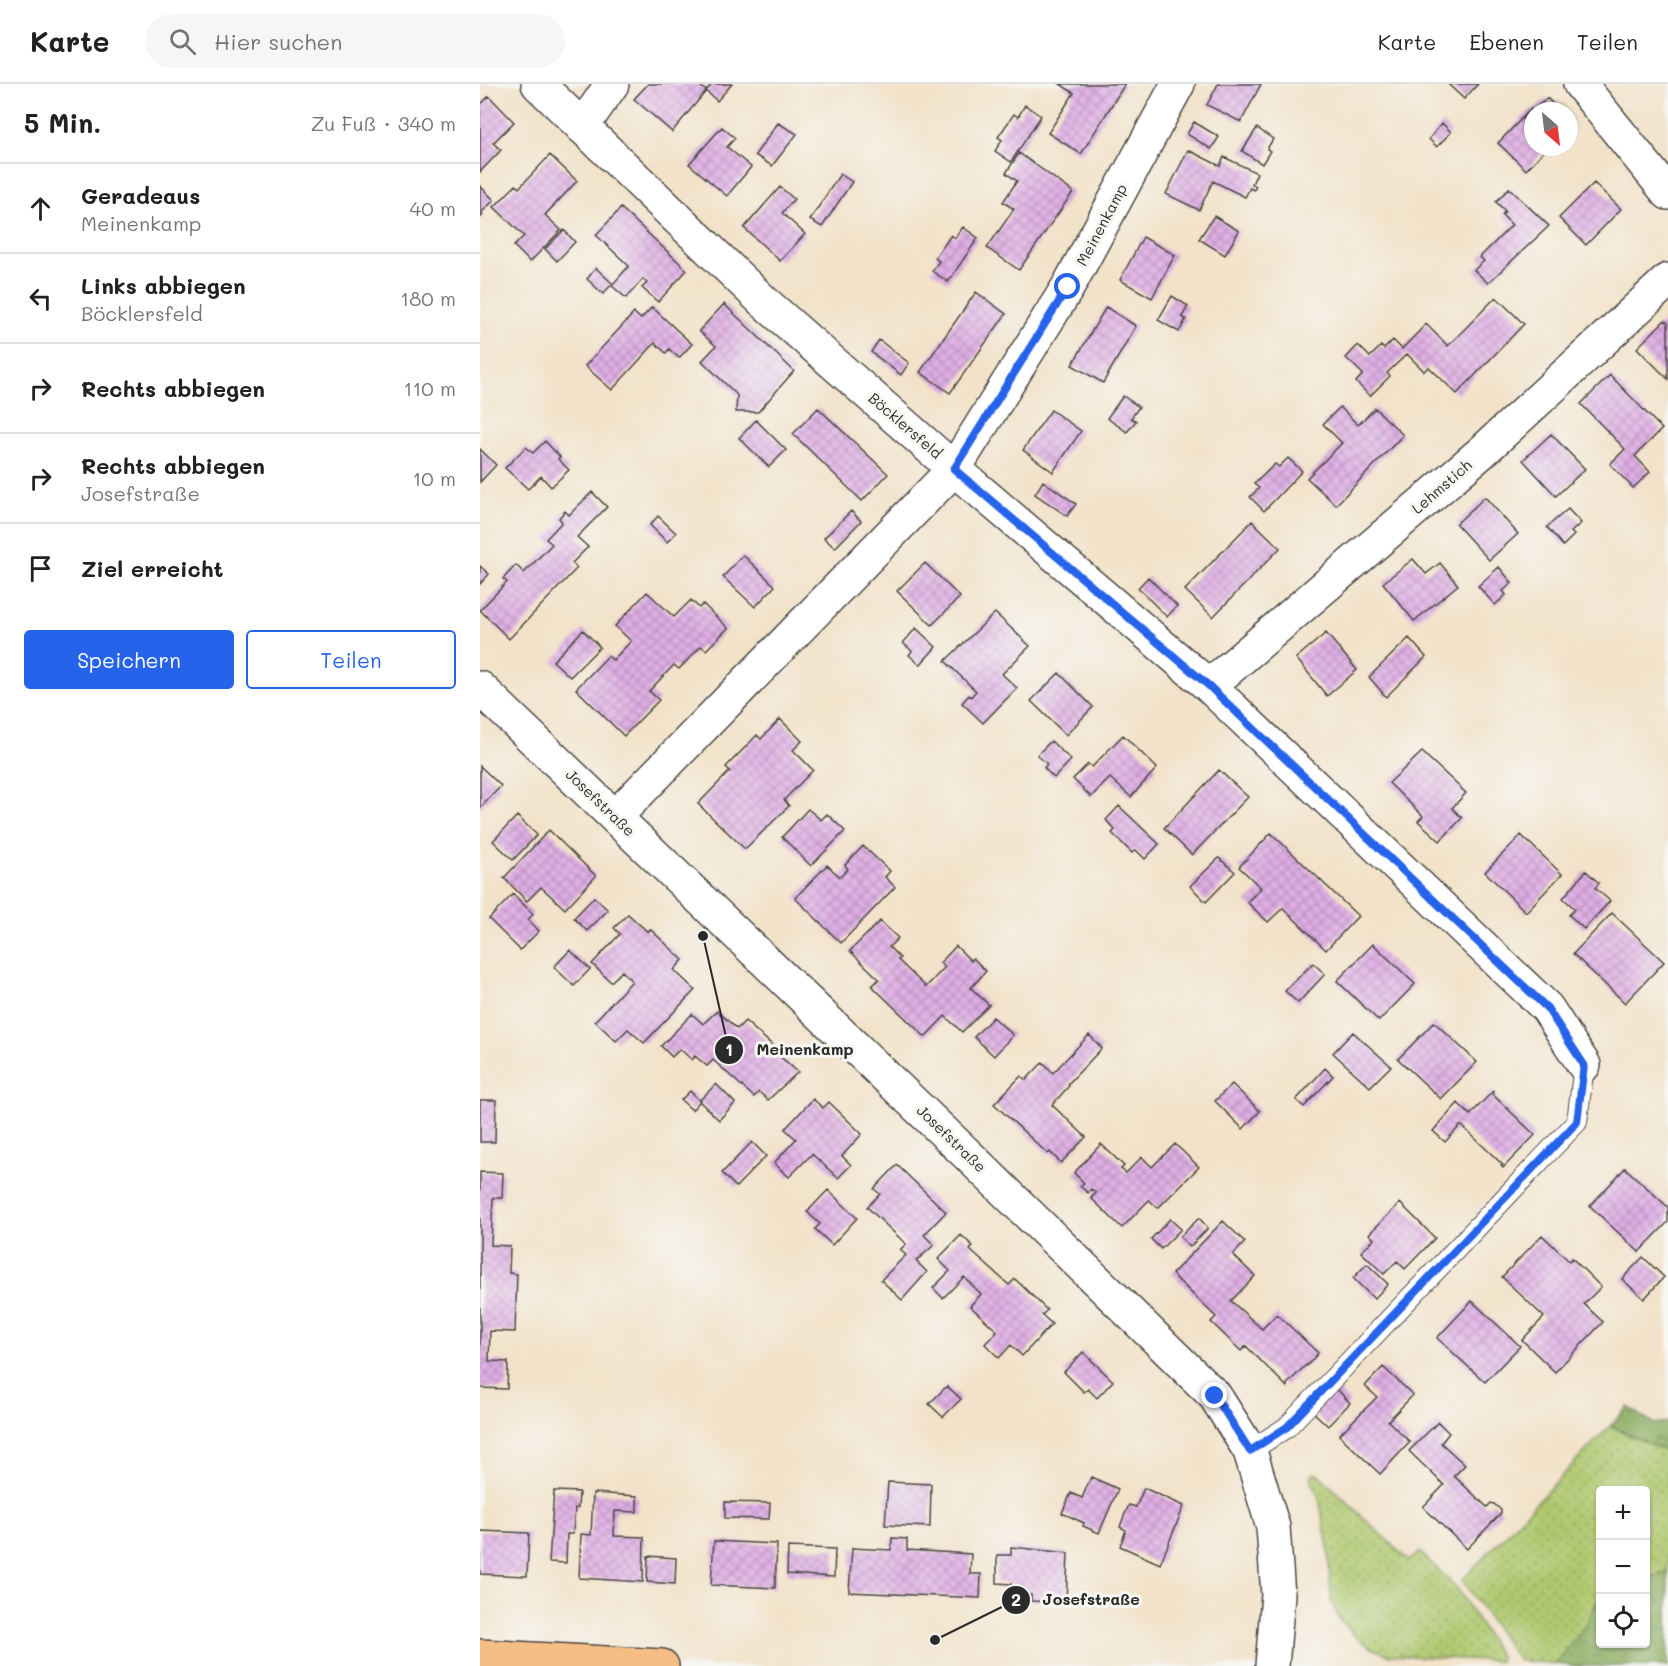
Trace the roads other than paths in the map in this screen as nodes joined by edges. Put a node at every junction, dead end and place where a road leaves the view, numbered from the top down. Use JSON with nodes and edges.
{"nodes":[{"id":1,"x":538,"y":84,"type":"edge"},
{"id":2,"x":612,"y":84,"type":"edge"},
{"id":3,"x":1178,"y":84,"type":"edge"},
{"id":4,"x":1580,"y":84,"type":"edge"},
{"id":5,"x":582,"y":128,"type":"junction"},
{"id":6,"x":1668,"y":194,"type":"edge"},
{"id":7,"x":1668,"y":280,"type":"edge"},
{"id":8,"x":954,"y":469,"type":"junction"},
{"id":9,"x":1209,"y":686,"type":"junction"},
{"id":10,"x":480,"y":688,"type":"edge"},
{"id":11,"x":615,"y":818,"type":"junction"},
{"id":12,"x":1584,"y":1065,"type":"joint"},
{"id":13,"x":1250,"y":1451,"type":"junction"},
{"id":14,"x":480,"y":1656,"type":"edge"},
{"id":15,"x":662,"y":1666,"type":"edge"},
{"id":16,"x":1272,"y":1666,"type":"edge"}],
"edges":[{"from":1,"to":5,"type":"street","name":"Böcklersfeld"},
{"from":2,"to":5,"type":"street"},
{"from":3,"to":8,"type":"street","name":"Meinenkamp"},
{"from":4,"to":6,"type":"street"},
{"from":5,"to":8,"type":"street","name":"Böcklersfeld"},
{"from":7,"to":9,"type":"street","name":"Lehmstich"},
{"from":8,"to":9,"type":"street","name":"Böcklersfeld"},
{"from":8,"to":11,"type":"street","name":"Meinenkamp"},
{"from":9,"to":12,"type":"street","name":"Böcklersfeld"},
{"from":10,"to":11,"type":"street","name":"Josefstraße"},
{"from":11,"to":13,"type":"street","name":"Josefstraße"},
{"from":12,"to":13,"type":"lane"},
{"from":13,"to":16,"type":"street","name":"Josefstraße"},
{"from":14,"to":15,"type":"main road"}]}
